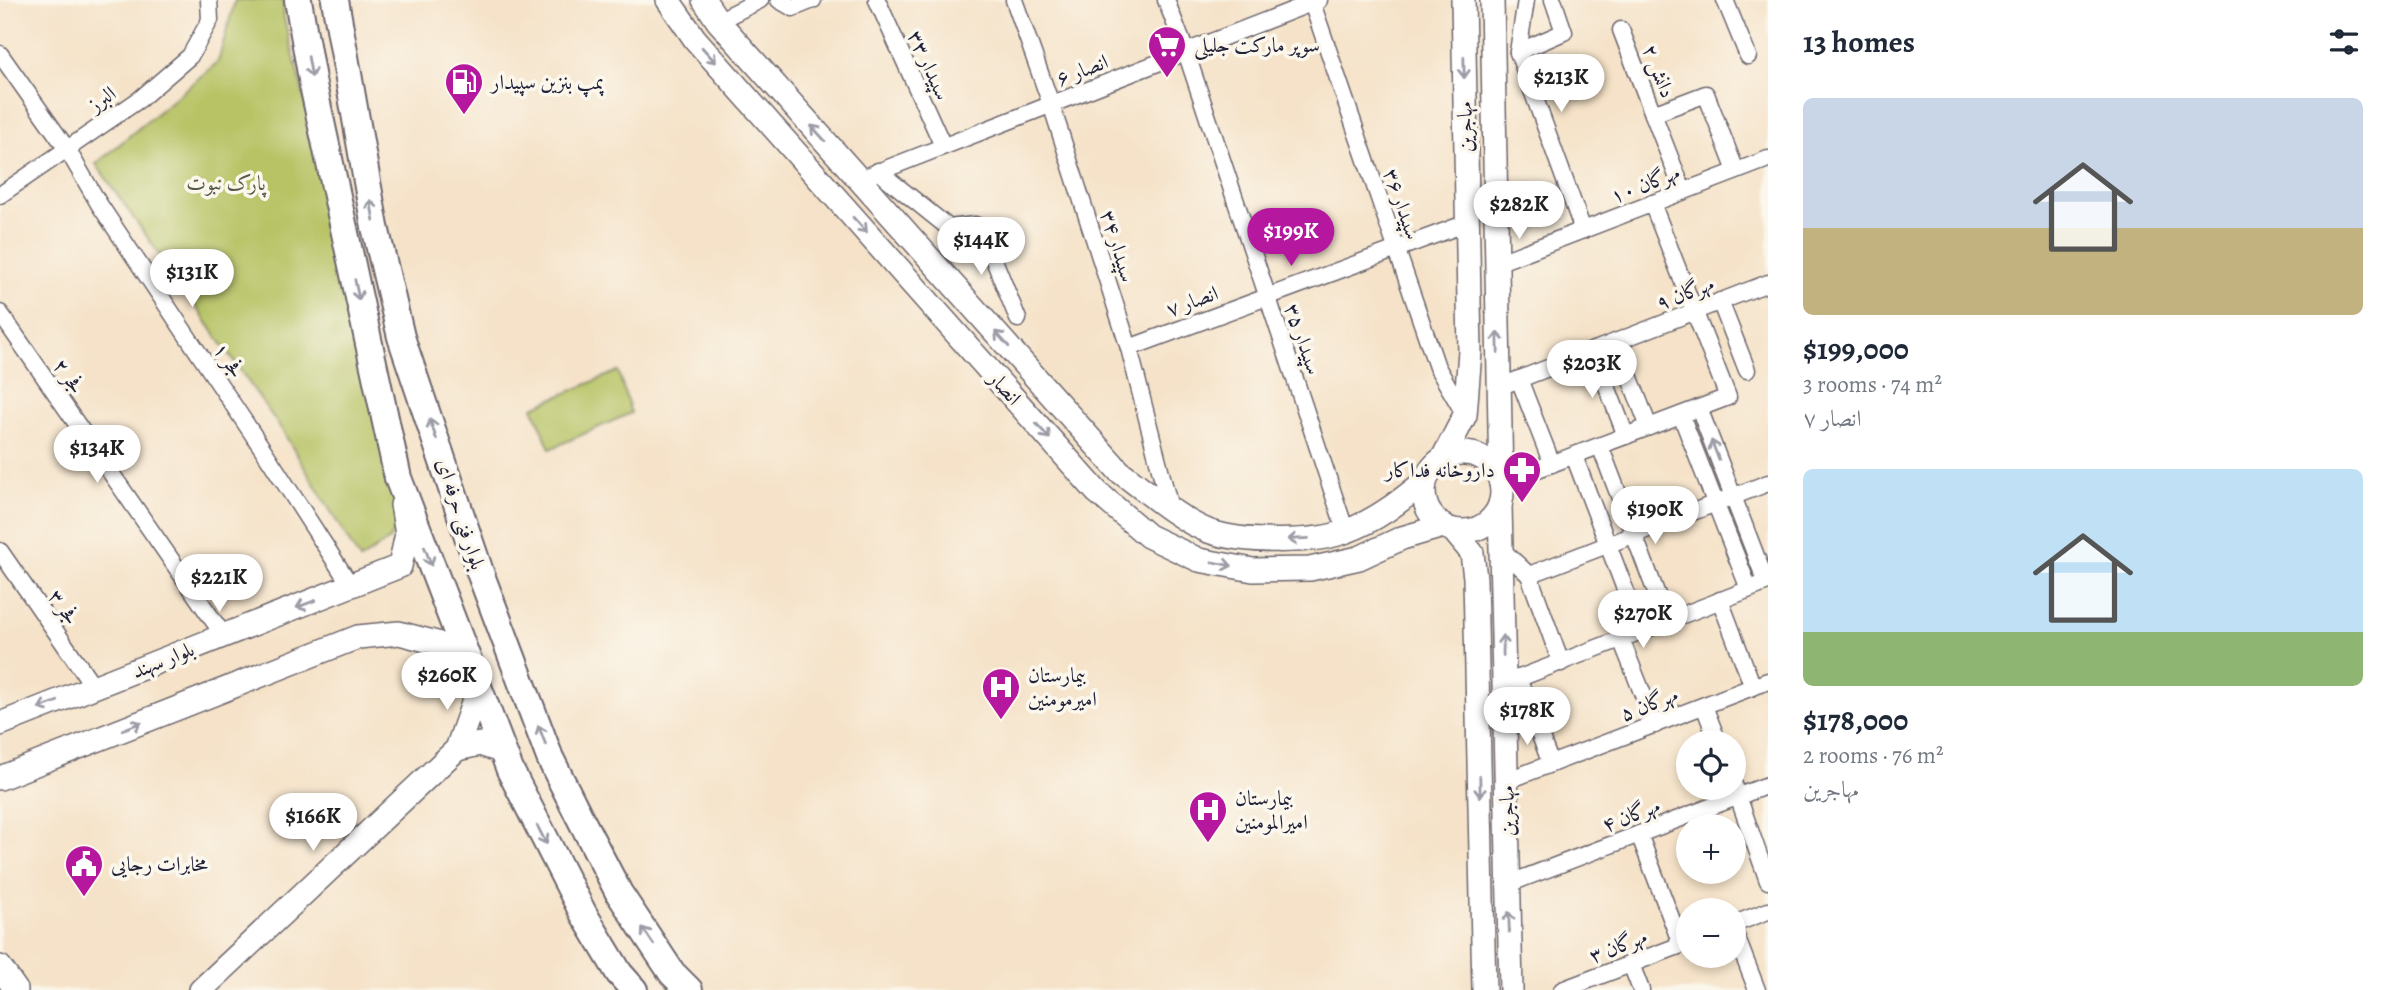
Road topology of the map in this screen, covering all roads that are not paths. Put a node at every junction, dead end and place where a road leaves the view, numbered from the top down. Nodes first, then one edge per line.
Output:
1 (209, 0) edge
2 (298, 0) edge
3 (335, 0) edge
4 (668, 0) edge
5 (704, 0) edge
6 (760, 0) edge
7 (779, 0) edge
8 (813, 0) edge
9 (877, 0) edge
10 (1014, 0) edge
11 (1166, 0) edge
12 (1463, 0) edge
13 (1492, 0) edge
14 (1526, 0) edge
15 (1553, 0) edge
16 (1725, 0) edge
17 (1314, 1) edge
18 (719, 21) junction
19 (1621, 30) dead end
20 (1186, 52) junction
21 (1518, 52) junction
22 (0, 54) edge
23 (1748, 57) dead end
24 (1051, 104) junction
25 (1653, 114) junction
26 (943, 146) junction
27 (67, 149) junction
28 (1768, 159) edge
29 (1736, 171) junction
30 (869, 175) junction
31 (1683, 191) junction
32 (831, 192) junction
33 (0, 195) edge
34 (1653, 203) junction
35 (1466, 223) junction
36 (1583, 230) junction
37 (1395, 250) junction
38 (1497, 263) junction
39 (1768, 283) edge
40 (1266, 297) junction
41 (1720, 302) junction
42 (1695, 312) junction
43 (0, 313) edge
44 (1018, 319) dead end
45 (1616, 342) junction
46 (1129, 348) junction
47 (1593, 350) junction
48 (1747, 370) dead end
49 (1033, 374) junction
50 (1509, 383) junction
51 (1010, 394) junction
52 (1699, 408) junction
53 (1465, 415) junction
54 (1681, 415) junction
55 (1649, 427) junction
56 (1626, 436) junction
57 (1600, 446) junction
58 (1574, 456) junction
59 (1443, 458) junction
60 (1552, 464) junction
61 (398, 478) junction
62 (1424, 482) junction
63 (1768, 483) edge
64 (1501, 494) junction
65 (1733, 496) junction
66 (1716, 503) junction
67 (1170, 508) junction
68 (1448, 528) junction
69 (1346, 532) junction
70 (1634, 535) junction
71 (1608, 545) junction
72 (1501, 549) junction
73 (0, 551) edge
74 (1529, 575) junction
75 (1767, 582) edge
76 (351, 586) junction
77 (1749, 589) junction
78 (1720, 600) junction
79 (1667, 621) junction
80 (1642, 631) junction
81 (224, 636) junction
82 (1621, 639) junction
83 (1561, 663) junction
84 (475, 678) junction
85 (1511, 681) junction
86 (1761, 684) edge
87 (94, 687) junction
88 (1704, 706) junction
89 (0, 724) edge
90 (1655, 725) junction
91 (1713, 730) edge
92 (457, 749) junction
93 (1551, 764) junction
94 (510, 770) junction
95 (0, 778) edge
96 (1506, 781) junction
97 (1768, 785) edge
98 (1746, 789) edge
99 (1716, 800) edge
100 (1739, 800) edge
101 (1639, 834) junction
102 (1768, 881) edge
103 (1482, 883) junction
104 (1508, 884) junction
105 (1768, 911) edge
106 (1746, 919) edge
107 (1676, 922) edge
108 (1676, 946) edge
109 (1746, 962) edge
110 (1631, 964) junction
111 (0, 967) edge
112 (16, 990) edge
113 (201, 990) edge
114 (634, 990) edge
115 (689, 990) edge
116 (1484, 990) edge
117 (1511, 990) edge
118 (1563, 990) edge
119 (1641, 990) edge
120 (1757, 990) edge

1 - 27 street, البرز
2 -> 61 main road, بلوار فنی حرفه ای
115 -> 3 main road, بلوار فنی حرفه ای
4 -> 32 main road, انصار
5 - 18 main road, انصار
6 - 18 street
7 - 8 street
9 - 26 street, سپیدار ۳۳
10 - 24 street, سپیدار ۳۴
11 - 20 street, سپیدار ۳۵
12 -> 35 main road, مهاجرین
13 - 38 main road, مهاجرین
14 - 21 street
15 - 21 street
16 - 23 street
17 - 20 street, انصار ۶
17 - 37 street, سپیدار ۳۶
30 -> 18 main road, انصار
19 - 25 street, دانش ۲
20 - 24 street, انصار ۶
20 - 40 street, سپیدار ۳۵
21 - 36 street
22 - 27 street, فجر ۱
24 - 26 street, انصار ۶
24 - 46 street, سپیدار ۳۴
25 - 29 street, دانش ۲
25 - 31 street
26 - 30 street, انصار ۶
27 - 33 street, البرز
27 - 76 street, فجر ۱
28 - 29 street, مهرگان ۱۰
29 - 31 street, مهرگان ۱۰
30 - 32 main road
30 - 44 street
49 -> 30 main road, انصار
31 - 34 street, مهرگان ۱۰
32 -> 51 main road, انصار
34 - 36 street, مهرگان ۱۰
34 - 42 street
35 - 37 street, انصار ۷
35 - 53 main road, مهاجرین
36 - 38 street, مهرگان ۱۰
37 - 40 street, انصار ۷
37 - 53 street, سپیدار ۳۶
50 -> 38 main road, مهاجرین
39 - 41 street, مهرگان ۹
40 - 46 street, انصار ۷
40 - 69 street, سپیدار ۳۵
41 - 42 street, مهرگان ۹
41 - 48 street
42 - 45 street, مهرگان ۹
42 - 52 street
43 - 81 street, فجر ۲
45 - 47 street, مهرگان ۹
45 - 55 street
46 - 67 street, سپیدار ۳۴
47 - 50 street, مهرگان ۹
47 - 56 street
49 - 51 main road
49 - 67 main road, انصار
50 - 60 street
50 - 64 main road, مهاجرین
51 -> 68 main road, انصار
52 - 54 street
65 -> 52 street
53 - 59 main road, مهاجرین
54 - 55 street
54 - 66 street
55 - 56 street
56 - 57 street
57 - 58 street
57 - 70 street
58 - 60 street
58 - 71 street
59 - 62 main road
59 - 64 main road
60 - 64 street
61 - 76 main road, بلوار سهند
61 -> 84 main road, بلوار فنی حرفه ای
62 - 68 main road
62 - 69 main road, انصار
63 - 65 street
64 - 68 main road
64 - 72 main road, مهاجرین
65 - 66 street
65 - 75 street
66 - 70 street
66 - 77 street
69 -> 67 main road, انصار
68 -> 103 main road, مهاجرین
70 - 71 street
70 - 79 street
71 - 74 street
71 - 80 street
72 - 74 street
85 -> 72 main road, مهاجرین
73 - 87 street, فجر ۳
74 - 83 street
75 - 77 street
76 -> 81 main road, بلوار سهند
77 - 78 street
78 - 79 street
78 - 86 street
79 - 80 street
80 - 82 street
81 - 87 main road, بلوار سهند
82 - 83 street
82 - 90 street
83 - 85 street
84 - 92 main road
84 - 94 main road, بلوار فنی حرفه ای
95 -> 84 main road
85 - 93 street
85 - 96 main road, مهاجرین
86 - 88 street, مهرگان ۵
87 -> 89 main road, بلوار سهند
88 - 90 street, مهرگان ۵
88 - 91 street
90 - 93 street, مهرگان ۵
92 - 94 main road
92 - 113 main road
93 - 96 street, مهرگان ۵
94 -> 114 main road, بلوار فنی حرفه ای
96 - 104 main road, مهاجرین
97 - 98 street, مهرگان ۴
99 - 101 street, مهرگان ۴
100 - 102 street
101 - 104 street, مهرگان ۴
101 - 107 street
103 - 104 main road
103 - 116 main road, مهاجرین
117 -> 104 main road, مهاجرین
105 - 106 street
108 - 110 street, مهرگان ۳
109 - 120 street
110 - 118 street, مهرگان ۳
110 - 119 street
111 - 112 main road

